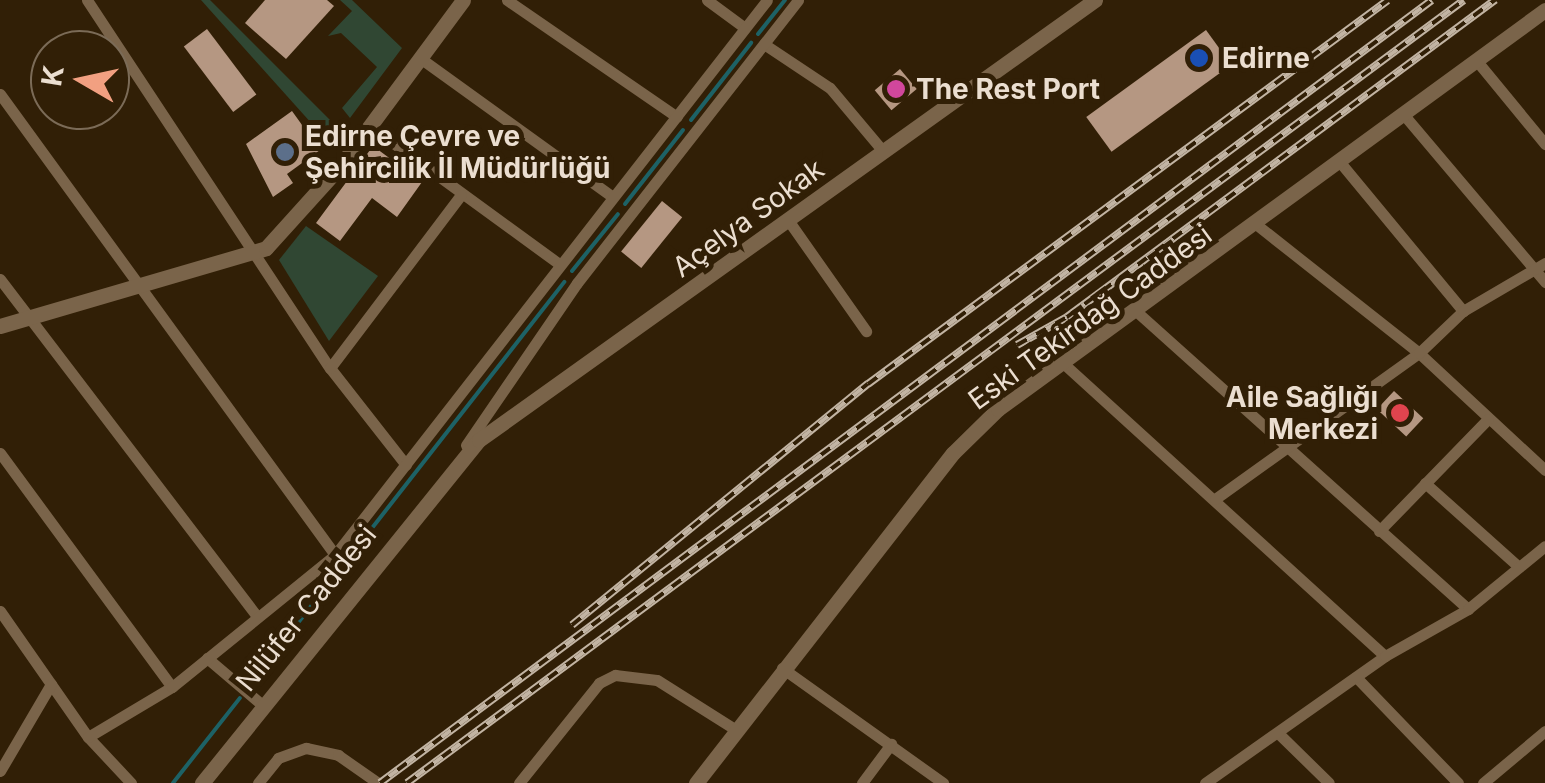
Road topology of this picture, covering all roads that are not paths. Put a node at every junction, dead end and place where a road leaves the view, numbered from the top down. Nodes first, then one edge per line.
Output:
1 (86, 0) edge
2 (463, 0) edge
3 (507, 0) edge
4 (707, 0) edge
5 (767, 0) edge
6 (798, 0) edge
7 (1092, 1) edge
8 (1072, 6) edge
9 (1544, 14) edge
10 (745, 28) junction
11 (764, 44) junction
12 (420, 58) junction
13 (1476, 60) junction
14 (0, 94) edge
15 (1404, 115) junction
16 (678, 117) junction
17 (370, 126) junction
18 (1545, 144) edge
19 (882, 150) junction
20 (1340, 160) junction
21 (461, 195) junction
22 (611, 196) junction
23 (788, 220) junction
24 (1257, 226) junction
25 (256, 252) junction
26 (559, 264) junction
27 (1540, 266) edge
28 (0, 279) edge
29 (1545, 282) edge
30 (142, 288) junction
31 (1463, 311) junction
32 (1138, 312) junction
33 (27, 318) junction
34 (0, 326) edge
35 (866, 331) dead end
36 (1419, 353) junction
37 (1064, 364) junction
38 (330, 368) junction
39 (1488, 419) junction
40 (1282, 448) junction
41 (0, 453) edge
42 (406, 465) junction
43 (452, 467) junction
44 (1545, 470) edge
45 (1426, 484) junction
46 (1216, 498) junction
47 (1378, 531) junction
48 (1545, 546) edge
49 (335, 554) junction
50 (1519, 567) junction
51 (1468, 608) junction
52 (0, 610) edge
53 (257, 616) junction
54 (1384, 656) junction
55 (206, 658) junction
56 (782, 668) junction
57 (1356, 677) junction
58 (51, 684) junction
59 (172, 686) junction
60 (261, 704) junction
61 (736, 730) junction
62 (1545, 731) edge
63 (1278, 733) junction
64 (88, 737) junction
65 (890, 744) junction
66 (1, 768) edge
67 (131, 783) edge
68 (202, 783) edge
69 (258, 783) edge
70 (378, 783) edge
71 (519, 783) edge
72 (696, 783) edge
73 (862, 783) edge
74 (943, 783) edge
75 (1205, 783) edge
76 (1329, 783) edge
77 (1458, 783) edge
78 (1483, 783) edge

1 - 25 street
2 - 12 street
3 - 16 street
4 - 10 street
5 - 10 street
6 - 11 street
7 - 8 street, Açelya Sokak
8 - 19 street, Açelya Sokak
9 - 13 street, Eski Tekirdağ Caddesi
10 - 16 street
11 - 19 street
11 - 43 street
12 - 17 street
12 - 22 street
13 - 15 street, Eski Tekirdağ Caddesi
13 - 18 street
14 - 30 street
15 - 20 street, Eski Tekirdağ Caddesi
15 - 27 street
16 - 22 street
17 - 21 street
17 - 25 street
19 - 23 street, Açelya Sokak
20 - 24 street, Eski Tekirdağ Caddesi
20 - 31 street
21 - 26 street
21 - 38 street
22 - 26 street
23 - 35 street
23 - 43 street, Açelya Sokak
24 - 32 street, Eski Tekirdağ Caddesi
24 - 36 street
25 - 30 street
25 - 38 street
26 - 42 street
27 - 29 street
27 - 31 street
28 - 33 street
30 - 33 street
30 - 49 street
31 - 36 street
32 - 37 street, Eski Tekirdağ Caddesi
32 - 40 street
33 - 34 street
33 - 53 street
36 - 39 street
36 - 40 street
37 - 46 street
37 - 56 street, Eski Tekirdağ Caddesi
38 - 42 street
39 - 44 street
39 - 45 street
40 - 46 street
40 - 47 street
41 - 59 street
42 - 49 street
43 - 60 street, Nilüfer Caddesi
45 - 47 street
45 - 50 street
46 - 54 street
47 - 51 street
48 - 50 street
49 - 53 street
50 - 51 street
51 - 54 street
52 - 58 street
53 - 55 street
54 - 57 street
55 - 59 street
55 - 60 street
56 - 61 street, Eski Tekirdağ Caddesi
56 - 65 street
57 - 63 street
57 - 77 street
58 - 64 street
58 - 66 street
59 - 64 street
60 - 68 street, Nilüfer Caddesi
61 - 71 street
61 - 72 street, Eski Tekirdağ Caddesi
62 - 78 street
63 - 75 street
63 - 76 street
64 - 67 street
65 - 73 street
65 - 74 street
69 - 70 street

